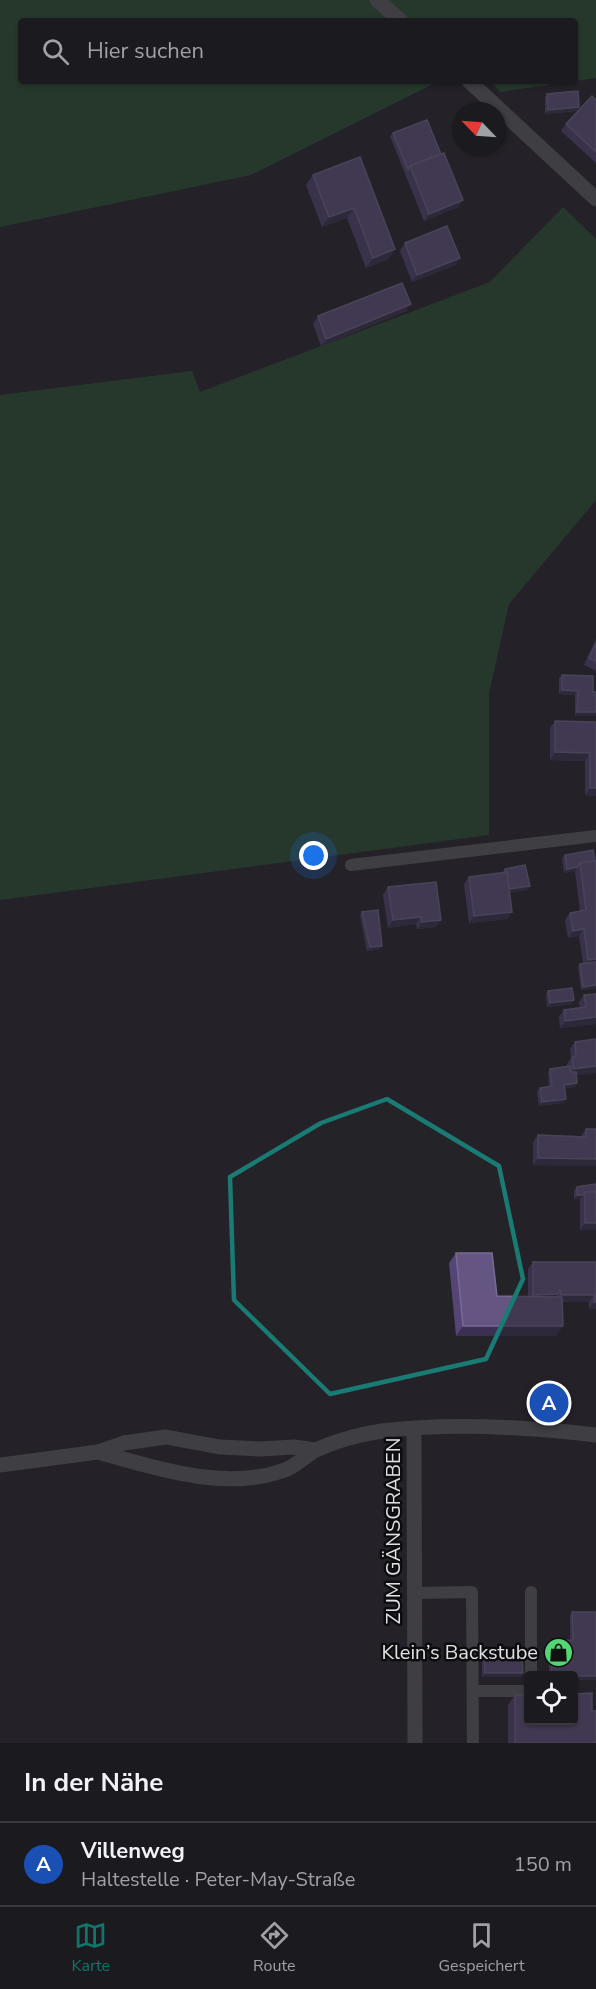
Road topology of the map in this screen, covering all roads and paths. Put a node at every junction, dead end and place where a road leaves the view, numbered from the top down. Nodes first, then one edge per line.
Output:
1 (377, 0) edge
2 (398, 18) edge
3 (473, 84) edge
4 (596, 199) edge
5 (596, 836) edge
6 (351, 865) dead end
7 (414, 1428) junction
8 (596, 1435) edge
9 (315, 1450) junction
10 (98, 1452) junction
11 (0, 1465) edge
12 (531, 1592) dead end
13 (413, 1593) junction
14 (531, 1671) edge
15 (472, 1691) junction
16 (524, 1691) edge
17 (415, 1743) edge
18 (472, 1743) edge

1 - 2 main road
3 - 4 main road
5 - 6 lane
7 - 8 main road
7 - 9 main road
7 - 13 main road, ZUM GÄNSGRABEN
9 - 10 main road
9 - 10 main road
10 - 11 main road
12 - 14 lane
13 - 15 lane
13 - 17 main road, ZUM GÄNSGRABEN
15 - 16 lane
15 - 18 lane

